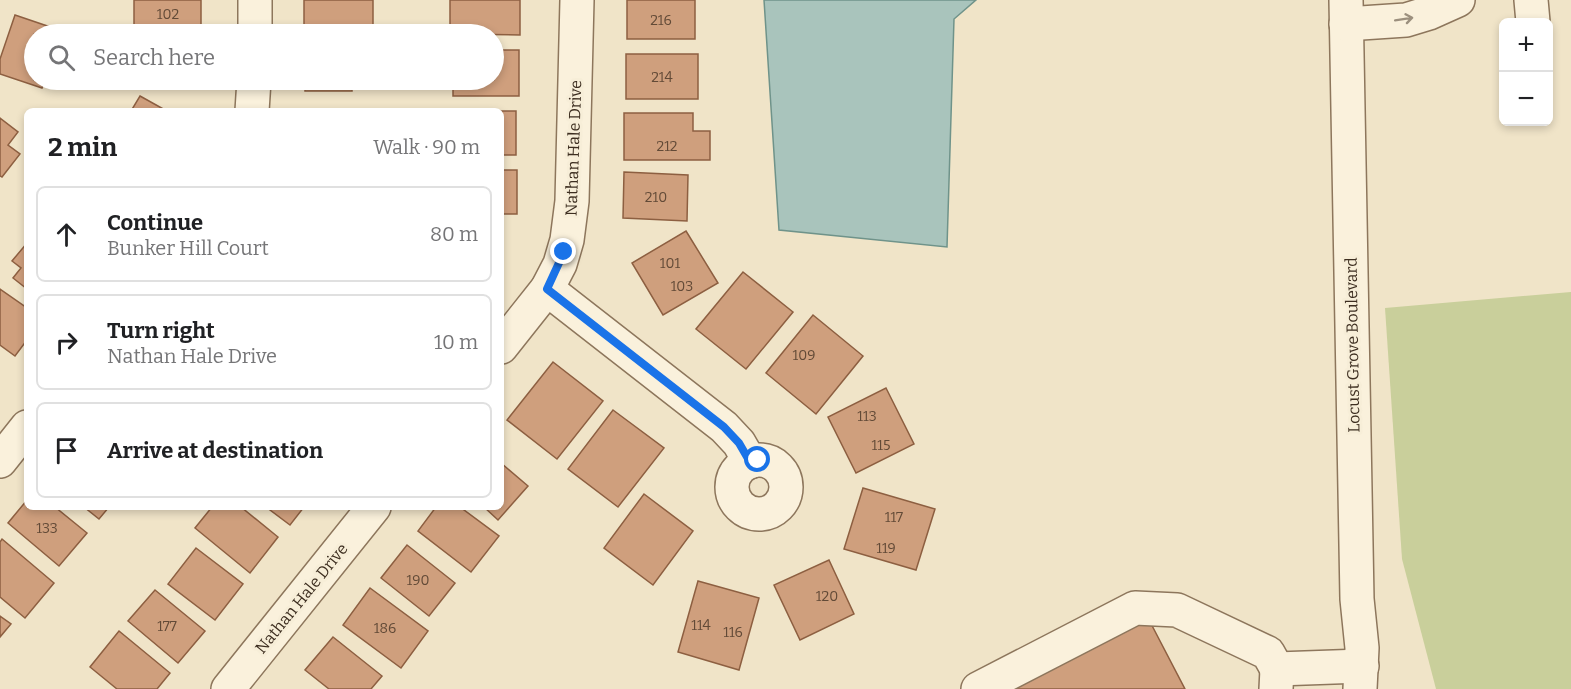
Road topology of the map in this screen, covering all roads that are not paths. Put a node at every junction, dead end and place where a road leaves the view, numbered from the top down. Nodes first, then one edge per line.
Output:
1 (255, 0) edge
2 (577, 0) edge
3 (1458, 0) edge
4 (1531, 0) edge
5 (1346, 12) edge
6 (1533, 18) edge
7 (255, 24) edge
8 (253, 90) edge
9 (252, 108) edge
10 (547, 289) junction
11 (504, 343) edge
12 (24, 431) edge
13 (0, 461) edge
14 (750, 462) dead end
15 (372, 510) edge
16 (1361, 678) edge
17 (1277, 679) edge
18 (228, 689) edge
19 (978, 689) edge

1 - 7 street
2 - 10 street, Nathan Hale Drive
5 -> 3 street
4 - 6 street
5 - 16 street, Locust Grove Boulevard
8 - 9 street
10 - 11 street, Nathan Hale Drive
10 - 14 street
12 - 13 street
15 - 18 street, Nathan Hale Drive
16 - 17 street
17 - 19 street

